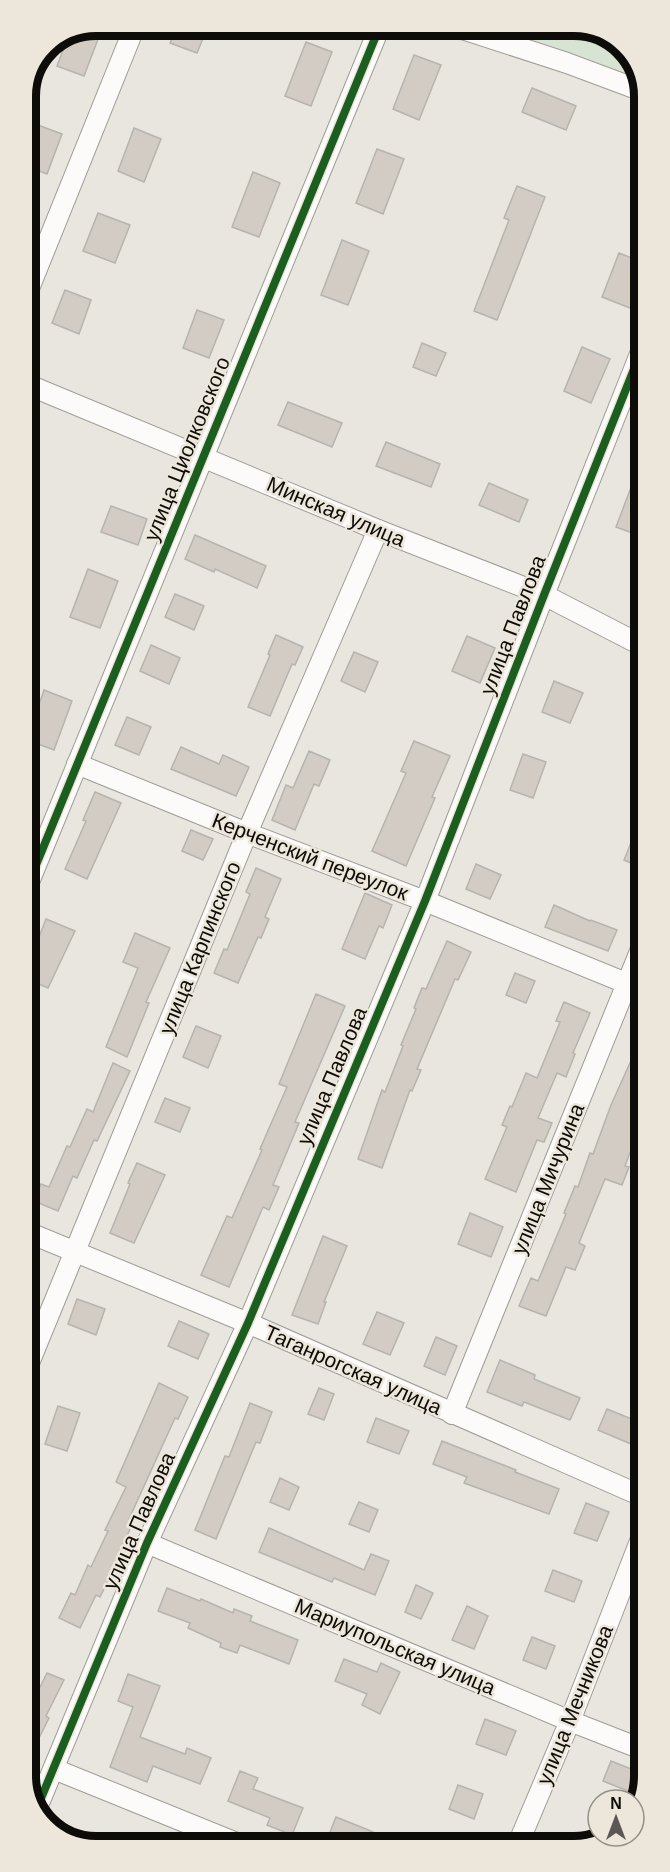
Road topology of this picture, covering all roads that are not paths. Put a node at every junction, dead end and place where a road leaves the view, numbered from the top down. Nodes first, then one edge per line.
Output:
1 (131, 36) edge
2 (376, 36) edge
3 (484, 36) edge
4 (633, 88) edge
5 (36, 271) edge
6 (634, 369) edge
7 (36, 388) edge
8 (204, 456) junction
9 (378, 530) junction
10 (544, 595) junction
11 (634, 641) edge
12 (77, 764) junction
13 (247, 833) junction
14 (36, 865) edge
15 (424, 901) junction
16 (634, 986) edge
17 (634, 992) edge
18 (36, 1236) edge
19 (75, 1252) junction
20 (248, 1323) junction
21 (36, 1346) edge
22 (452, 1414) junction
23 (634, 1493) edge
24 (147, 1543) junction
25 (634, 1557) edge
26 (570, 1721) junction
27 (634, 1746) edge
28 (54, 1769) junction
29 (41, 1799) edge
30 (219, 1836) edge
31 (521, 1836) edge

1 - 5 street
2 - 8 street, улица Циолковского
3 - 4 street
6 - 10 street, улица Павлова
7 - 8 street, Минская улица
8 - 9 street, Минская улица
8 - 12 street, улица Циолковского
9 - 10 street, Минская улица
9 - 13 street, улица Карпинского
10 - 11 street, Минская улица
10 - 15 street, улица Павлова
12 - 13 street, Керченский переулок
12 - 14 street, улица Циолковского
13 - 15 street, Керченский переулок
13 - 19 street, улица Карпинского
15 - 16 street, Керченский переулок
15 - 20 street, улица Павлова
17 - 22 street, улица Мичурина
18 - 19 street, Таганрогская улица
19 - 20 street, Таганрогская улица
19 - 21 street, улица Карпинского
20 - 22 street, Таганрогская улица
20 - 24 street, улица Павлова
22 - 23 street, Таганрогская улица
24 - 26 street, Мариупольская улица
24 - 28 street, улица Павлова
25 - 26 street, улица Мечникова
26 - 27 street, Мариупольская улица
26 - 31 street, улица Мечникова
28 - 29 street, улица Павлова
28 - 30 street

